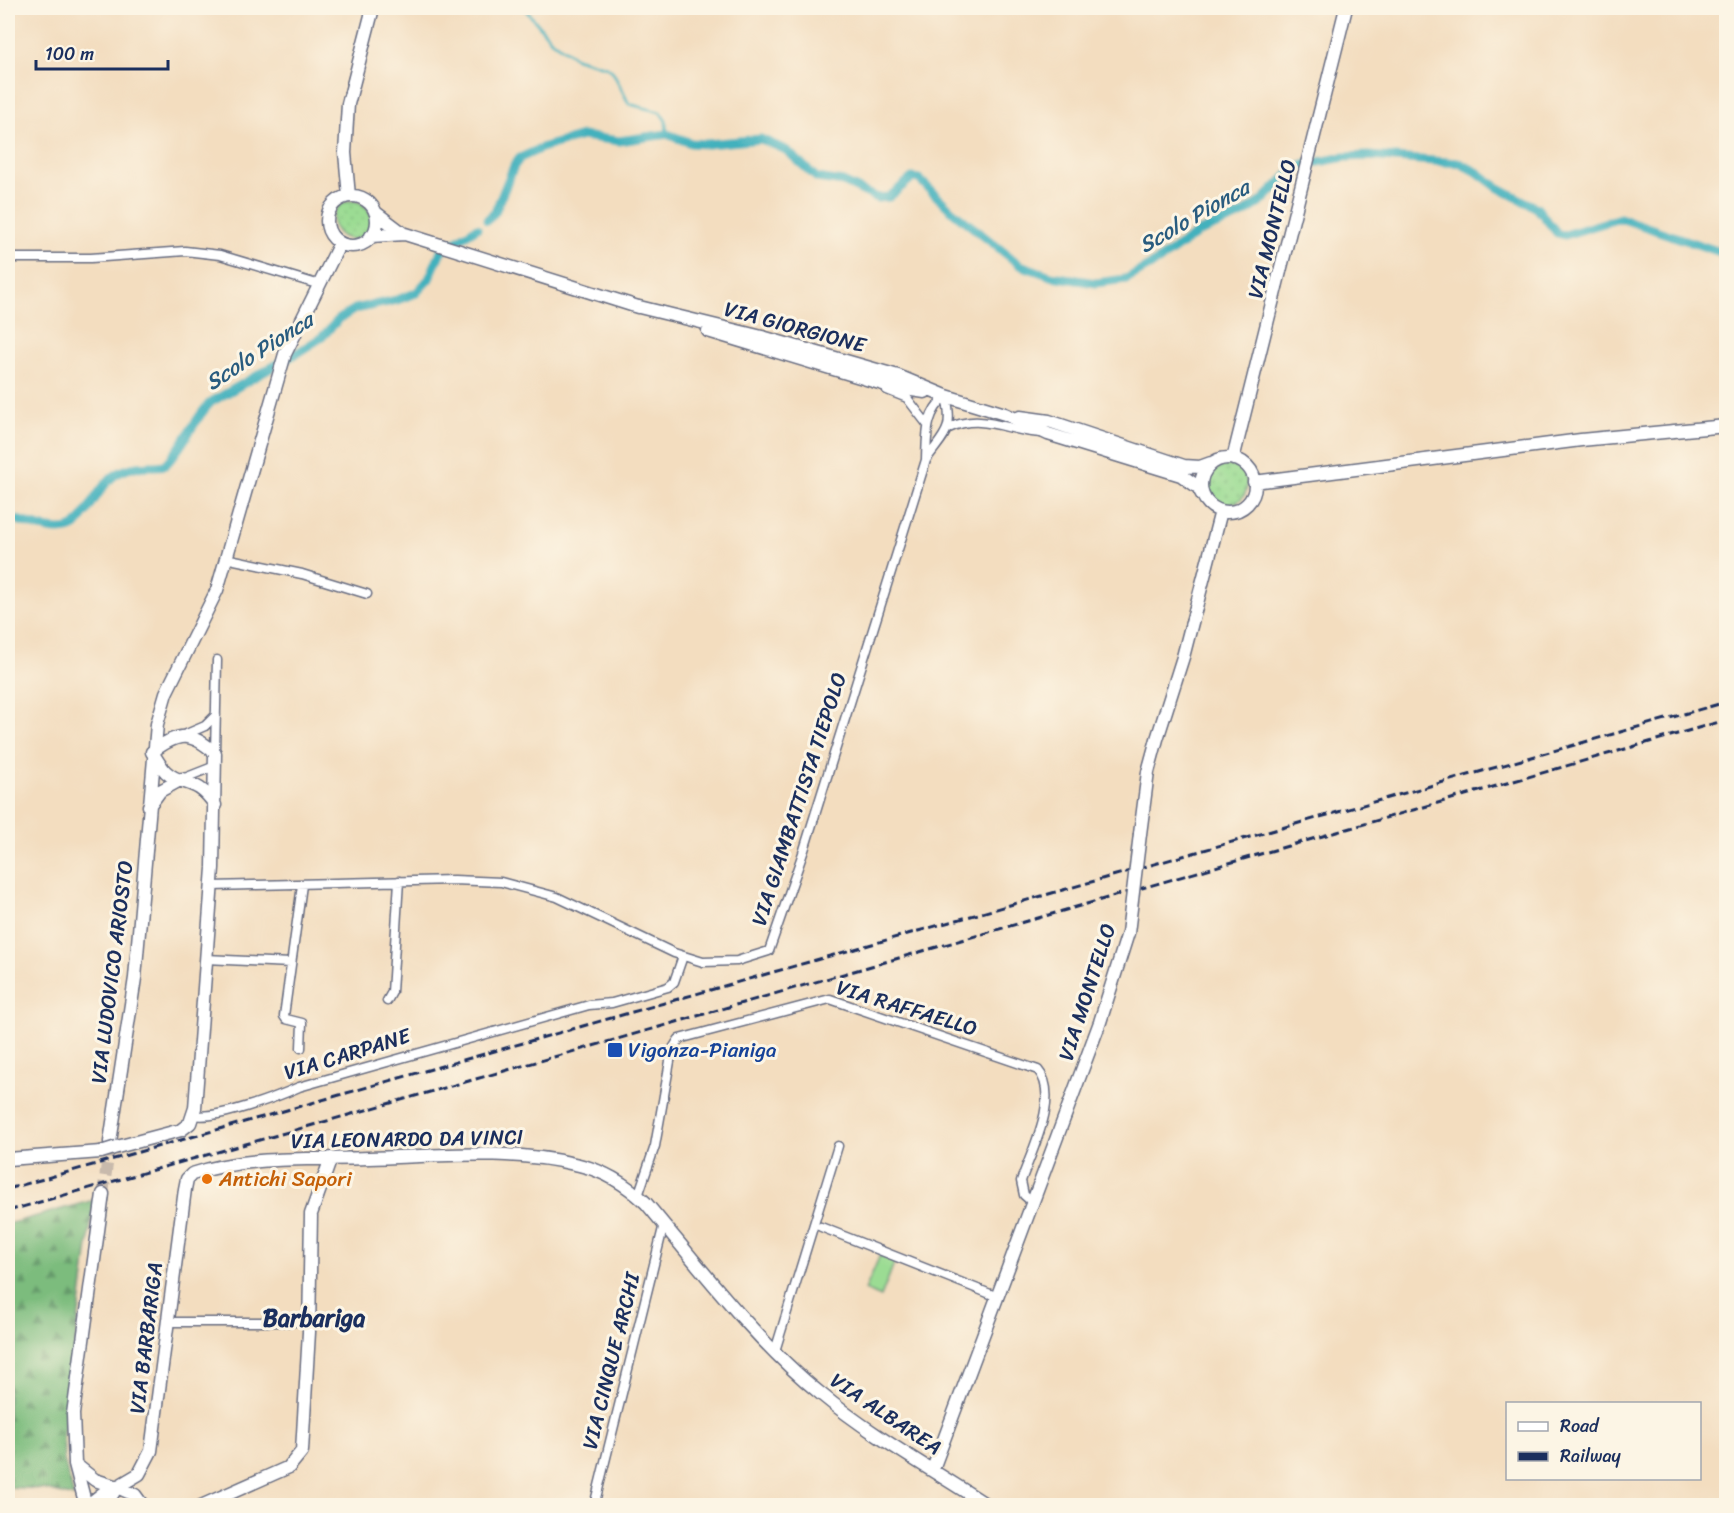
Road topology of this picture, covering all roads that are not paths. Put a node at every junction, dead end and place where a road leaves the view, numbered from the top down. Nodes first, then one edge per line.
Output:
1 (373, 8) edge
2 (1346, 8) edge
3 (349, 196) junction
4 (375, 212) junction
5 (405, 234) junction
6 (371, 236) junction
7 (340, 243) junction
8 (8, 258) edge
9 (318, 284) junction
10 (631, 304) junction
11 (747, 342) junction
12 (946, 396) junction
13 (1005, 414) junction
14 (927, 424) junction
15 (1726, 426) edge
16 (950, 428) junction
17 (1048, 434) junction
18 (1233, 459) junction
19 (926, 460) junction
20 (1211, 464) junction
21 (1254, 482) junction
22 (1203, 496) junction
23 (1221, 511) junction
24 (225, 558) junction
25 (367, 594) dead end
26 (217, 660) dead end
27 (160, 714) junction
28 (216, 715) junction
29 (181, 736) junction
30 (152, 752) junction
31 (215, 753) junction
32 (215, 766) junction
33 (182, 779) junction
34 (215, 805) junction
35 (149, 806) junction
36 (399, 881) junction
37 (302, 885) junction
38 (212, 886) junction
39 (683, 956) junction
40 (206, 959) junction
41 (291, 963) junction
42 (387, 1001) dead end
43 (300, 1048) dead end
44 (194, 1115) junction
45 (115, 1144) junction
46 (838, 1146) dead end
47 (332, 1158) junction
48 (8, 1159) edge
49 (187, 1179) joint
50 (103, 1194) tunnel mouth
51 (638, 1196) junction
52 (1032, 1202) junction
53 (664, 1224) junction
54 (821, 1227) dead end
55 (998, 1297) junction
56 (745, 1318) joint
57 (168, 1322) junction
58 (294, 1322) dead end
59 (775, 1351) junction
60 (75, 1464) junction
61 (933, 1469) junction
62 (114, 1487) junction
63 (87, 1506) edge
64 (111, 1506) edge
65 (143, 1506) edge
66 (201, 1506) edge
67 (594, 1506) edge
68 (988, 1506) edge

1 - 3 street
2 - 18 street, VIA MONTELLO
3 - 4 street
3 - 7 street
4 - 5 street, VIA GIORGIONE
4 - 6 street
5 - 6 street, VIA GIORGIONE
5 - 10 street, VIA GIORGIONE
6 - 7 street
7 - 9 street, VIA LUDOVICO ARIOSTO
8 - 9 street
9 - 24 street, VIA LUDOVICO ARIOSTO
10 - 11 street, VIA GIORGIONE
10 - 12 street, VIA GIORGIONE
11 - 12 street, VIA GIORGIONE
11 - 14 street, VIA GIORGIONE
12 - 13 street, VIA GIORGIONE
12 - 14 street
12 - 16 street
13 - 17 street, VIA GIORGIONE
13 - 20 street, VIA GIORGIONE
14 - 19 street, VIA GIAMBATTISTA TIEPOLO
15 - 21 street
16 - 17 street
16 - 19 street, VIA GIAMBATTISTA TIEPOLO
17 - 22 street, VIA GIORGIONE
18 - 20 street
18 - 21 street
19 - 39 street, VIA GIAMBATTISTA TIEPOLO
20 - 22 street
21 - 23 street
22 - 23 street
23 - 52 street, VIA MONTELLO, bridge
24 - 25 street
24 - 27 street, VIA LUDOVICO ARIOSTO
26 - 28 street
27 - 29 street
27 - 30 street, VIA LUDOVICO ARIOSTO
28 - 29 street
28 - 31 street
29 - 30 street
29 - 31 street
30 - 33 street
30 - 35 street, VIA LUDOVICO ARIOSTO
31 - 32 street
32 - 33 street
32 - 34 street
33 - 34 street
33 - 35 street
34 - 38 street
35 - 45 street, VIA LUDOVICO ARIOSTO
36 - 37 street, VIA GIAMBATTISTA TIEPOLO
36 - 39 street, VIA GIAMBATTISTA TIEPOLO
36 - 42 street
37 - 38 street, VIA GIAMBATTISTA TIEPOLO
37 - 41 street
38 - 40 street
39 - 44 street, VIA CARPANE
40 - 41 street
40 - 44 street
41 - 43 street
44 - 45 street
45 - 48 street, bridge
46 - 59 street
47 - 49 street, VIA LEONARDO DA VINCI
47 - 51 street, VIA LEONARDO DA VINCI
47 - 66 street
49 - 57 street, VIA BARBARIGA
50 - 60 street, VIA BARBARIGA
51 - 52 street, VIA RAFFAELLO
51 - 53 street, VIA LEONARDO DA VINCI
52 - 55 street, VIA MONTELLO
53 - 56 street, VIA LEONARDO DA VINCI
53 - 67 street, VIA CINQUE ARCHI
54 - 55 street
55 - 61 street, VIA MONTELLO
56 - 59 street, VIA ALBAREA
57 - 58 street
57 - 62 street, VIA BARBARIGA
59 - 61 street, VIA ALBAREA
60 - 62 street
60 - 63 street, VIA BARBARIGA
61 - 68 street, VIA ALBAREA
62 - 63 street, VIA BARBARIGA
62 - 64 street
62 - 65 street

